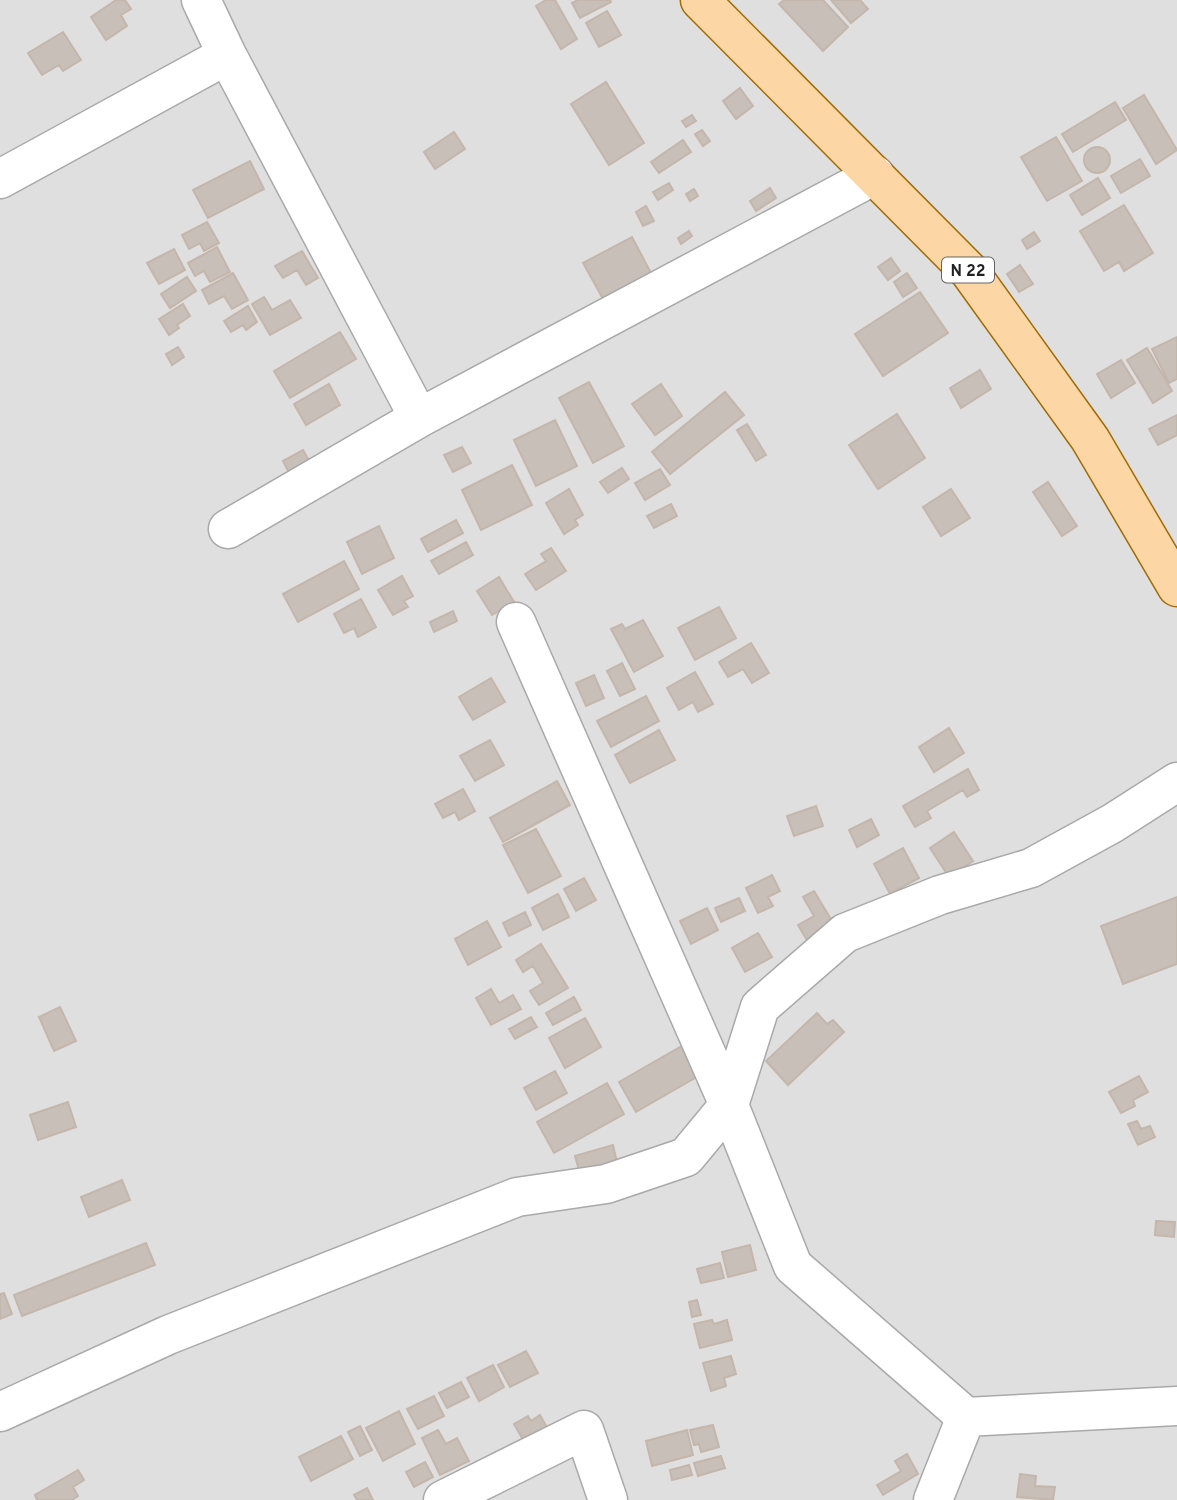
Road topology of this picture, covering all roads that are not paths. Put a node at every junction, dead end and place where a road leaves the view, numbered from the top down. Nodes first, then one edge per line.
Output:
1 (201, 0) edge
2 (700, 0) edge
3 (227, 55) junction
4 (875, 175) junction
5 (0, 179) edge
6 (419, 418) junction
7 (228, 529) dead end
8 (1177, 587) edge
9 (516, 622) dead end
10 (1177, 782) edge
11 (729, 1105) junction
12 (1177, 1406) edge
13 (0, 1412) edge
14 (966, 1417) junction
15 (443, 1500) edge
16 (608, 1500) edge
17 (933, 1500) edge

1 - 3 street
2 - 4 main road, N 22 / N 22
3 - 5 street
3 - 6 street
4 - 6 street
4 - 8 main road, N 22 / N 22
6 - 7 street
9 - 11 street
10 - 11 street
11 - 13 street
11 - 14 street
12 - 14 street
14 - 17 street
15 - 16 street

